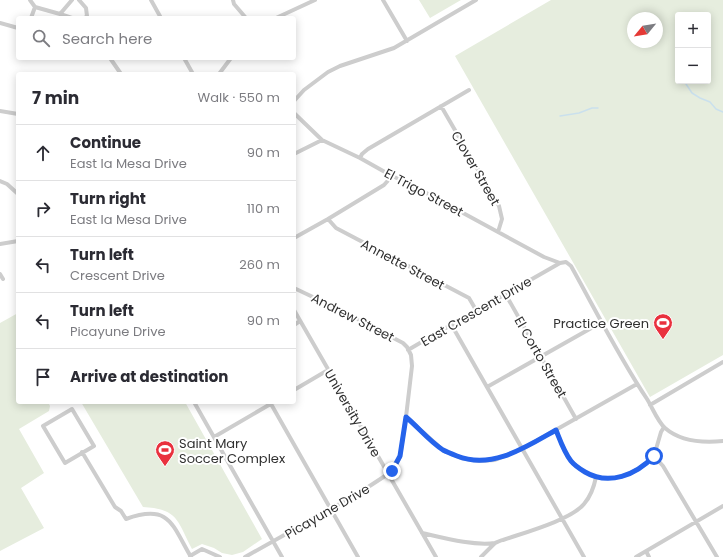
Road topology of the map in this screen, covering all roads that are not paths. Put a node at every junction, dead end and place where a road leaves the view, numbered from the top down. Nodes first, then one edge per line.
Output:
1 (30, 0) edge
2 (72, 0) edge
3 (79, 0) edge
4 (151, 0) edge
5 (233, 0) edge
6 (315, 0) edge
7 (383, 0) edge
8 (476, 0) edge
9 (35, 7) junction
10 (60, 14) junction
11 (32, 16) edge
12 (66, 16) edge
13 (87, 16) edge
14 (160, 16) edge
15 (244, 16) edge
16 (280, 16) edge
17 (0, 23) edge
18 (16, 27) edge
19 (407, 41) junction
20 (111, 60) edge
21 (185, 60) edge
22 (230, 60) edge
23 (120, 72) edge
24 (192, 72) edge
25 (220, 72) edge
26 (469, 90) dead end
27 (296, 99) edge
28 (441, 106) junction
29 (0, 111) edge
30 (16, 114) edge
31 (296, 115) edge
32 (322, 140) junction
33 (296, 153) edge
34 (360, 158) junction
35 (392, 176) junction
36 (0, 181) edge
37 (16, 192) edge
38 (328, 219) junction
39 (498, 232) junction
40 (296, 237) edge
41 (16, 241) edge
42 (0, 244) edge
43 (560, 263) junction
44 (0, 274) edge
45 (3, 279) dead end
46 (296, 289) edge
47 (506, 295) junction
48 (476, 310) junction
49 (296, 314) edge
50 (300, 321) junction
51 (602, 322) junction
52 (296, 324) edge
53 (451, 324) junction
54 (408, 350) junction
55 (540, 357) junction
56 (723, 362) edge
57 (328, 370) junction
58 (637, 384) junction
59 (487, 387) junction
60 (296, 389) edge
61 (195, 404) edge
62 (271, 404) edge
63 (274, 404) edge
64 (650, 405) junction
65 (406, 417) junction
66 (576, 419) junction
67 (664, 427) junction
68 (556, 430) junction
69 (214, 437) junction
70 (723, 441) edge
71 (522, 449) junction
72 (82, 452) junction
73 (654, 456) junction
74 (388, 474) junction
75 (596, 476) junction
76 (723, 506) edge
77 (330, 509) junction
78 (562, 519) junction
79 (696, 522) junction
80 (422, 533) junction
81 (273, 542) junction
82 (496, 543) junction
83 (646, 551) junction
84 (191, 556) edge
85 (220, 557) edge
86 (245, 557) edge
87 (282, 557) edge
88 (358, 557) edge
89 (436, 557) edge
90 (482, 557) edge
91 (584, 557) edge
92 (636, 557) edge
93 (650, 557) edge
94 (717, 557) edge

1 - 9 street
2 - 10 street
3 - 13 street
4 - 14 street
5 - 15 street
6 - 16 street
7 - 19 street
8 - 19 street
9 - 10 street
9 - 11 street
10 - 12 street
17 - 18 street
19 - 27 street
20 - 23 street
21 - 24 street
22 - 25 street
26 - 28 street
28 - 34 street
28 - 39 street, Clover Street
29 - 30 street
31 - 32 street, El Trigo Street
32 - 33 street
32 - 34 street, El Trigo Street
34 - 35 street, El Trigo Street
35 - 38 street
35 - 39 street, El Trigo Street
36 - 37 street
38 - 40 street
38 - 48 street, Annette Street
39 - 43 street, El Trigo Street
41 - 42 street
43 - 47 street, East Crescent Drive
43 - 51 street, El Trigo Street
44 - 45 street
46 - 54 street, Andrew Street
47 - 48 street, East Crescent Drive
47 - 55 street, El Corto Street
48 - 53 street, East Crescent Drive
49 - 50 street, University Drive
50 - 52 street
50 - 57 street, University Drive
51 - 55 street
51 - 58 street, El Trigo Street
53 - 54 street, East Crescent Drive
53 - 59 street
54 - 65 street, East Crescent Drive
55 - 59 street
55 - 66 street, El Corto Street
56 - 64 street
57 - 60 street
57 - 74 street, University Drive
58 - 64 street, El Trigo Street
58 - 66 street
59 - 71 street
61 - 69 street
62 - 69 street
63 - 77 street
64 - 67 street, El Trigo Street
65 - 71 street
65 - 74 street, Picayune Drive
66 - 68 street
67 - 70 street
67 - 73 street
68 - 71 street
68 - 75 street
69 - 81 street
71 - 78 street
72 - 72 street
72 - 84 street
73 - 75 street
73 - 79 street
74 - 77 street, Picayune Drive
74 - 80 street, University Drive
75 - 78 street
76 - 79 street
77 - 81 street, Picayune Drive
77 - 88 street
78 - 82 street
78 - 91 street
79 - 83 street
79 - 94 street
80 - 82 street
80 - 89 street, University Drive
81 - 86 street, Picayune Drive
81 - 87 street
82 - 90 street
83 - 92 street
83 - 93 street
84 - 85 street

